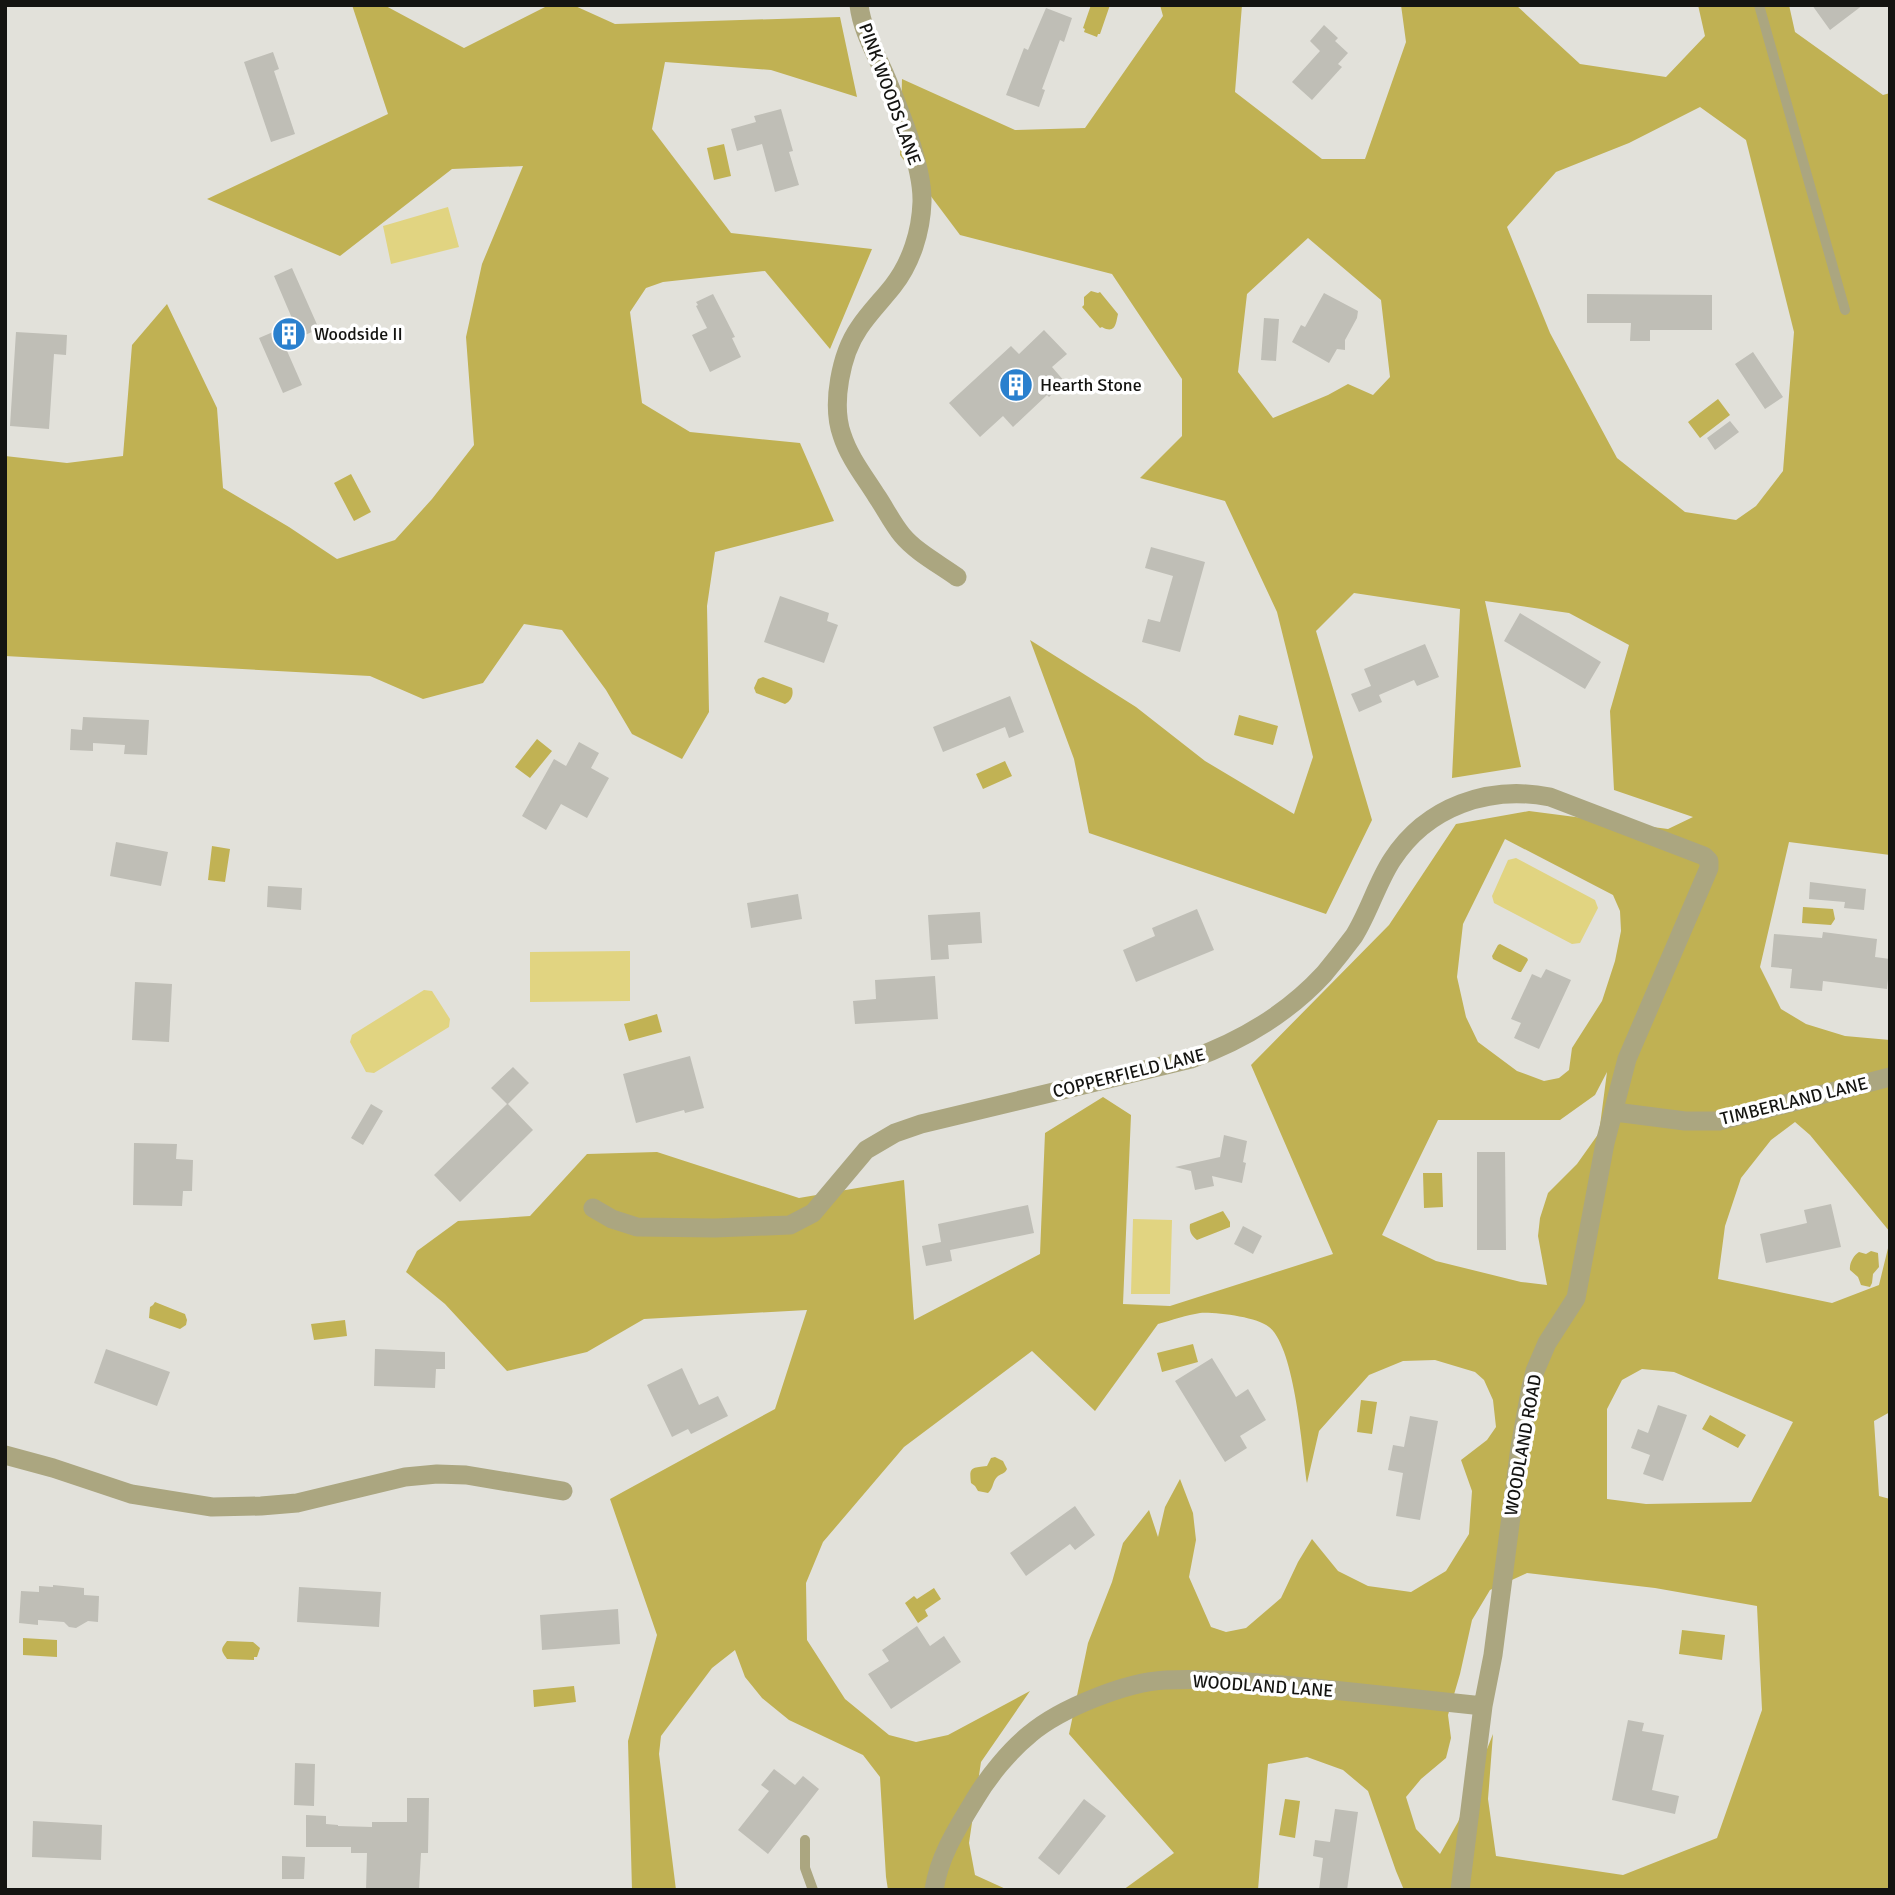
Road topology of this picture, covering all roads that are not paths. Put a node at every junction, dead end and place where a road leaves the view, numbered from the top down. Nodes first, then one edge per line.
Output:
1 (859, 5) edge
2 (1759, 5) edge
3 (1845, 310) dead end
4 (957, 577) dead end
5 (1709, 861) joint
6 (1890, 1077) edge
7 (1615, 1112) junction
8 (593, 1208) dead end
9 (5, 1455) edge
10 (563, 1491) dead end
11 (1483, 1706) junction
12 (805, 1840) dead end
13 (813, 1890) edge
14 (934, 1890) edge
15 (1460, 1890) edge

1 - 4 street, PINK WOODS LANE
2 - 3 lane
5 - 7 street, WOODLAND ROAD
5 - 8 street, COPPERFIELD LANE
6 - 7 street, TIMBERLAND LANE
7 - 11 street, WOODLAND ROAD
9 - 10 street
11 - 14 street, WOODLAND LANE
11 - 15 street, WOODLAND ROAD
12 - 13 lane

